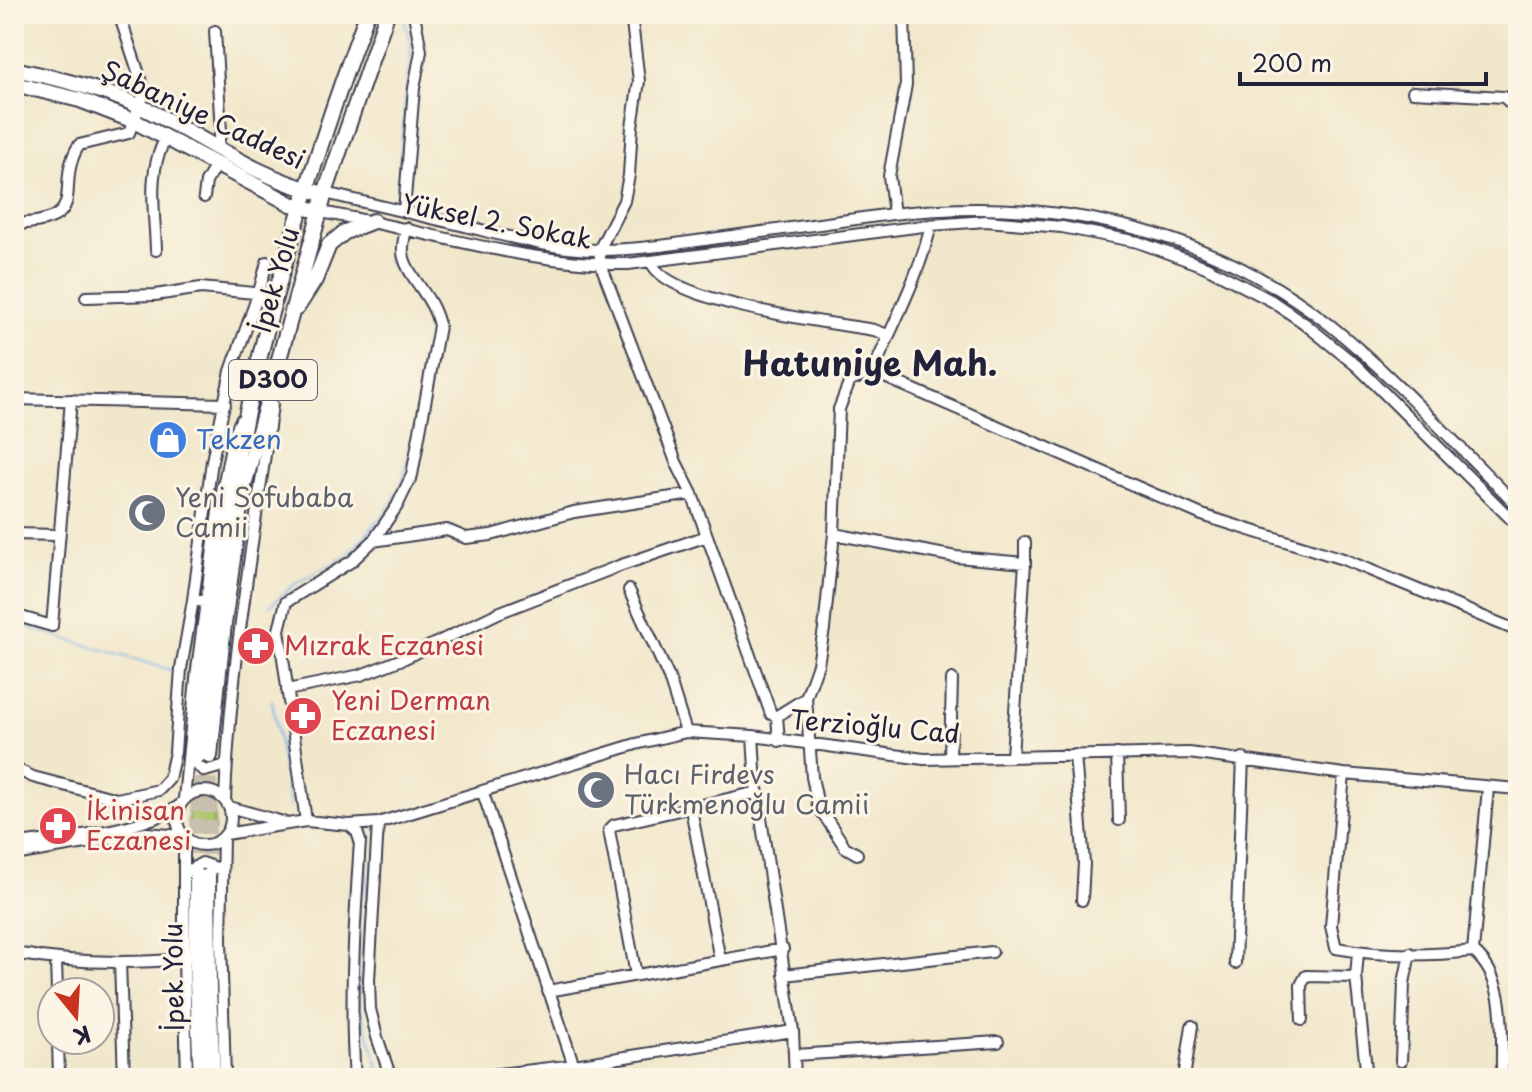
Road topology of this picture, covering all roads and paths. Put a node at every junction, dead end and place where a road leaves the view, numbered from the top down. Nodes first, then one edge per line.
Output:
1 (119, 14) edge
2 (387, 14) edge
3 (414, 14) edge
4 (631, 14) edge
5 (904, 14) edge
6 (364, 17) edge
7 (215, 31) dead end
8 (14, 69) edge
9 (14, 84) edge
10 (1413, 92) dead end
11 (140, 106) junction
12 (1518, 110) edge
13 (134, 121) junction
14 (166, 138) junction
15 (217, 146) junction
16 (217, 163) junction
17 (308, 190) junction
18 (325, 193) junction
19 (204, 197) dead end
20 (302, 208) junction
21 (404, 211) junction
22 (320, 212) junction
23 (894, 214) junction
24 (373, 221) junction
25 (14, 224) edge
26 (931, 225) junction
27 (406, 228) junction
28 (156, 250) dead end
29 (599, 250) junction
30 (651, 261) junction
31 (267, 262) dead end
32 (601, 265) junction
33 (259, 292) junction
34 (276, 295) junction
35 (86, 297) dead end
36 (288, 322) junction
37 (888, 335) junction
38 (277, 366) junction
39 (873, 372) junction
40 (14, 399) edge
41 (71, 400) junction
42 (225, 404) junction
43 (250, 404) junction
44 (692, 494) junction
45 (1518, 506) edge
46 (1518, 526) edge
47 (14, 534) edge
48 (834, 534) junction
49 (58, 535) junction
50 (707, 536) junction
51 (373, 541) junction
52 (1025, 542) dead end
53 (1025, 563) junction
54 (629, 590) dead end
55 (193, 600) junction
56 (205, 602) junction
57 (14, 615) edge
58 (1518, 631) edge
59 (952, 679) dead end
60 (287, 690) junction
61 (806, 698) junction
62 (777, 716) junction
63 (686, 732) junction
64 (753, 736) junction
65 (779, 741) junction
66 (809, 745) junction
67 (1117, 754) junction
68 (1075, 755) junction
69 (1012, 756) junction
70 (199, 758) junction
71 (950, 758) junction
72 (1243, 758) junction
73 (226, 765) junction
74 (14, 768) edge
75 (1344, 774) junction
76 (1488, 788) junction
77 (1518, 789) edge
78 (758, 792) junction
79 (483, 793) junction
80 (182, 802) junction
81 (227, 804) junction
82 (691, 809) junction
83 (1119, 820) dead end
84 (306, 821) junction
85 (289, 823) junction
86 (378, 823) junction
87 (349, 825) junction
88 (224, 836) junction
89 (183, 837) junction
90 (14, 845) edge
91 (857, 854) dead end
92 (14, 855) edge
93 (203, 874) junction
94 (1082, 900) dead end
95 (783, 949) junction
96 (1473, 951) junction
97 (992, 952) dead end
98 (1358, 952) junction
99 (14, 953) edge
100 (1410, 953) junction
101 (184, 959) junction
102 (720, 960) junction
103 (56, 961) junction
104 (120, 962) junction
105 (1235, 963) dead end
106 (636, 975) junction
107 (784, 975) junction
108 (56, 976) edge
109 (1356, 977) junction
110 (548, 991) junction
111 (1302, 1020) dead end
112 (1192, 1026) dead end
113 (793, 1031) junction
114 (998, 1042) dead end
115 (795, 1055) junction
116 (58, 1056) edge
117 (1401, 1061) dead end
118 (574, 1065) junction
119 (59, 1078) edge
120 (124, 1078) edge
121 (187, 1078) edge
122 (201, 1078) edge
123 (213, 1078) edge
124 (225, 1078) edge
125 (355, 1078) edge
126 (391, 1078) edge
127 (465, 1078) edge
128 (578, 1078) edge
129 (795, 1078) edge
130 (1184, 1078) edge
131 (1367, 1078) edge
132 (1502, 1078) edge

1 - 11 street
2 - 18 highway, İpek Yolu / D300
3 - 21 street
4 - 29 street
5 - 23 street
6 - 17 highway, İpek Yolu / D300
7 - 15 street
8 - 11 highway, Şabaniye Caddesi
9 - 13 highway
10 - 12 street
11 - 13 street
11 - 15 highway, Şabaniye Caddesi
13 - 14 highway
13 - 25 street
14 - 16 highway
14 - 28 street
15 - 17 highway, Şabaniye Caddesi
16 - 19 street
16 - 20 highway
17 - 18 highway, Şabaniye Caddesi
17 - 20 highway, İpek Yolu / D300
18 - 21 street, Yüksel 2. Sokak
18 - 22 highway, İpek Yolu / D300
20 - 22 highway
20 - 34 highway, İpek Yolu / D300
21 - 29 street, Yüksel 2. Sokak
22 - 24 street, Yüksel 2. Sokak
22 - 36 highway, İpek Yolu / D300
23 - 29 street, Yüksel 2. Sokak
23 - 45 street, Yüksel 2. Sokak
24 - 27 street, Yüksel 2. Sokak
24 - 36 highway
26 - 30 street, Yüksel 2. Sokak
26 - 37 street
26 - 46 street, Yüksel 2. Sokak
27 - 32 street, Yüksel 2. Sokak
27 - 51 street
29 - 32 street
30 - 32 street, Yüksel 2. Sokak
30 - 37 street
31 - 33 street
32 - 44 street
33 - 34 street
33 - 35 street
33 - 42 street
34 - 43 highway, İpek Yolu / D300
36 - 38 highway, İpek Yolu / D300
37 - 39 street
38 - 70 highway, İpek Yolu / D300
38 - 73 street
39 - 48 street
39 - 58 street
40 - 41 street
41 - 42 street
41 - 49 street
42 - 55 street
43 - 56 street
43 - 70 highway, İpek Yolu / D300
44 - 50 street
44 - 51 street
47 - 49 street
48 - 53 street
48 - 61 street
49 - 57 street
50 - 60 street
50 - 62 street
51 - 60 street
52 - 53 street
53 - 69 street
54 - 63 street
55 - 56 street
55 - 74 street
56 - 70 street
59 - 71 street
60 - 84 street
61 - 62 street
61 - 66 street
62 - 65 street
63 - 64 street, Terzioğlu Cad
63 - 79 street, Terzioğlu Cad
64 - 65 street, Terzioğlu Cad
64 - 78 street
65 - 66 street, Terzioğlu Cad
66 - 71 street, Terzioğlu Cad
66 - 91 street
67 - 68 street, Terzioğlu Cad
67 - 72 street, Terzioğlu Cad
67 - 83 street
68 - 69 street, Terzioğlu Cad
68 - 94 street
69 - 71 street, Terzioğlu Cad
70 - 73 street
70 - 80 street
72 - 75 street, Terzioğlu Cad
72 - 105 street
73 - 81 street
75 - 76 street, Terzioğlu Cad
75 - 98 street
76 - 77 street, Terzioğlu Cad
76 - 96 street
78 - 82 street
78 - 95 street
79 - 86 street, Terzioğlu Cad
79 - 110 street
80 - 81 street
80 - 89 street
80 - 90 street
81 - 85 street, Terzioğlu Cad
81 - 88 street
82 - 102 street
82 - 106 street
84 - 85 street, Terzioğlu Cad
84 - 87 street, Terzioğlu Cad
85 - 88 street, Terzioğlu Cad
86 - 87 street, Terzioğlu Cad
86 - 126 street
87 - 125 street
88 - 89 street
88 - 93 street
89 - 92 street
89 - 93 street
93 - 101 street
93 - 122 highway, İpek Yolu
93 - 123 highway, İpek Yolu
93 - 124 street
95 - 102 street
95 - 107 street
96 - 100 street
96 - 132 street
97 - 107 street
98 - 100 street
98 - 109 street
99 - 103 street
100 - 117 street
101 - 104 street
101 - 121 street
102 - 106 street
103 - 104 street
103 - 108 street
104 - 120 street
106 - 110 street
107 - 113 street
109 - 111 street
109 - 131 street
110 - 118 street
112 - 130 street
113 - 115 street
113 - 118 street
114 - 115 street
115 - 129 street
116 - 119 street
118 - 127 street
118 - 128 street

